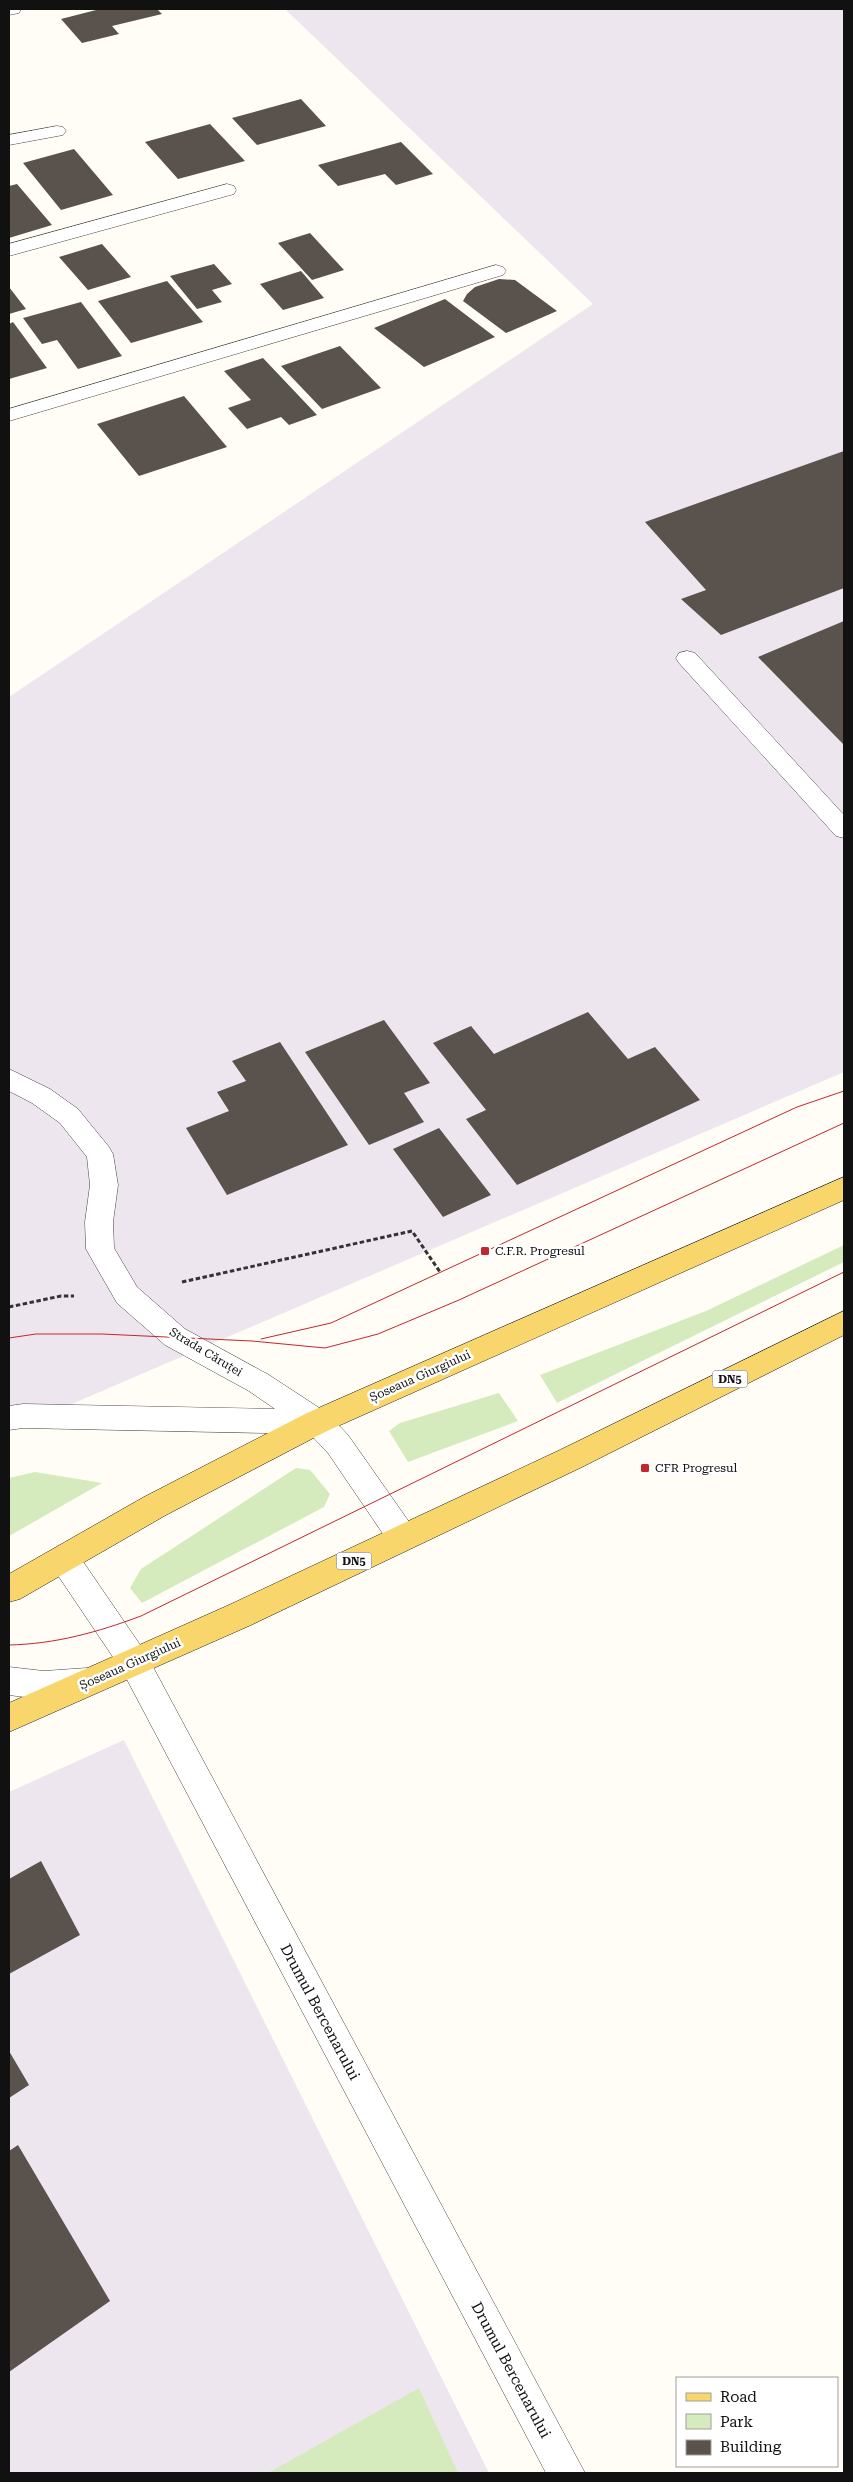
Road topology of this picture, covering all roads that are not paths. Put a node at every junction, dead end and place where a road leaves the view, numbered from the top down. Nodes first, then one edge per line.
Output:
1 (13, 9) edge
2 (9, 10) edge
3 (57, 130) dead end
4 (9, 140) edge
5 (227, 190) dead end
6 (9, 250) edge
7 (496, 271) dead end
8 (9, 415) edge
9 (687, 658) dead end
10 (844, 830) edge
11 (9, 1079) edge
12 (844, 1188) edge
13 (844, 1322) edge
14 (9, 1418) edge
15 (317, 1422) junction
16 (403, 1538) junction
17 (64, 1559) junction
18 (9, 1589) edge
19 (134, 1662) junction
20 (9, 1681) edge
21 (90, 1681) junction
22 (9, 1718) edge
23 (566, 2473) edge

1 - 2 street
3 - 4 street
5 - 6 street
7 - 8 street
9 - 10 street
11 - 15 street, Strada Căruței
12 - 15 main road, Șoseaua Giurgiului
13 - 16 main road, Șoseaua Giurgiului / DN5
14 - 15 street
15 - 16 street, Strada Căruței
15 - 17 main road, Șoseaua Giurgiului
16 - 19 main road, Șoseaua Giurgiului / DN5
17 - 18 main road, Șoseaua Giurgiului
17 - 19 street, Drumul Bercenarului
19 - 21 main road, Șoseaua Giurgiului / DN5
19 - 23 street, Drumul Bercenarului
20 - 21 street
21 - 22 main road, Șoseaua Giurgiului / DN5

